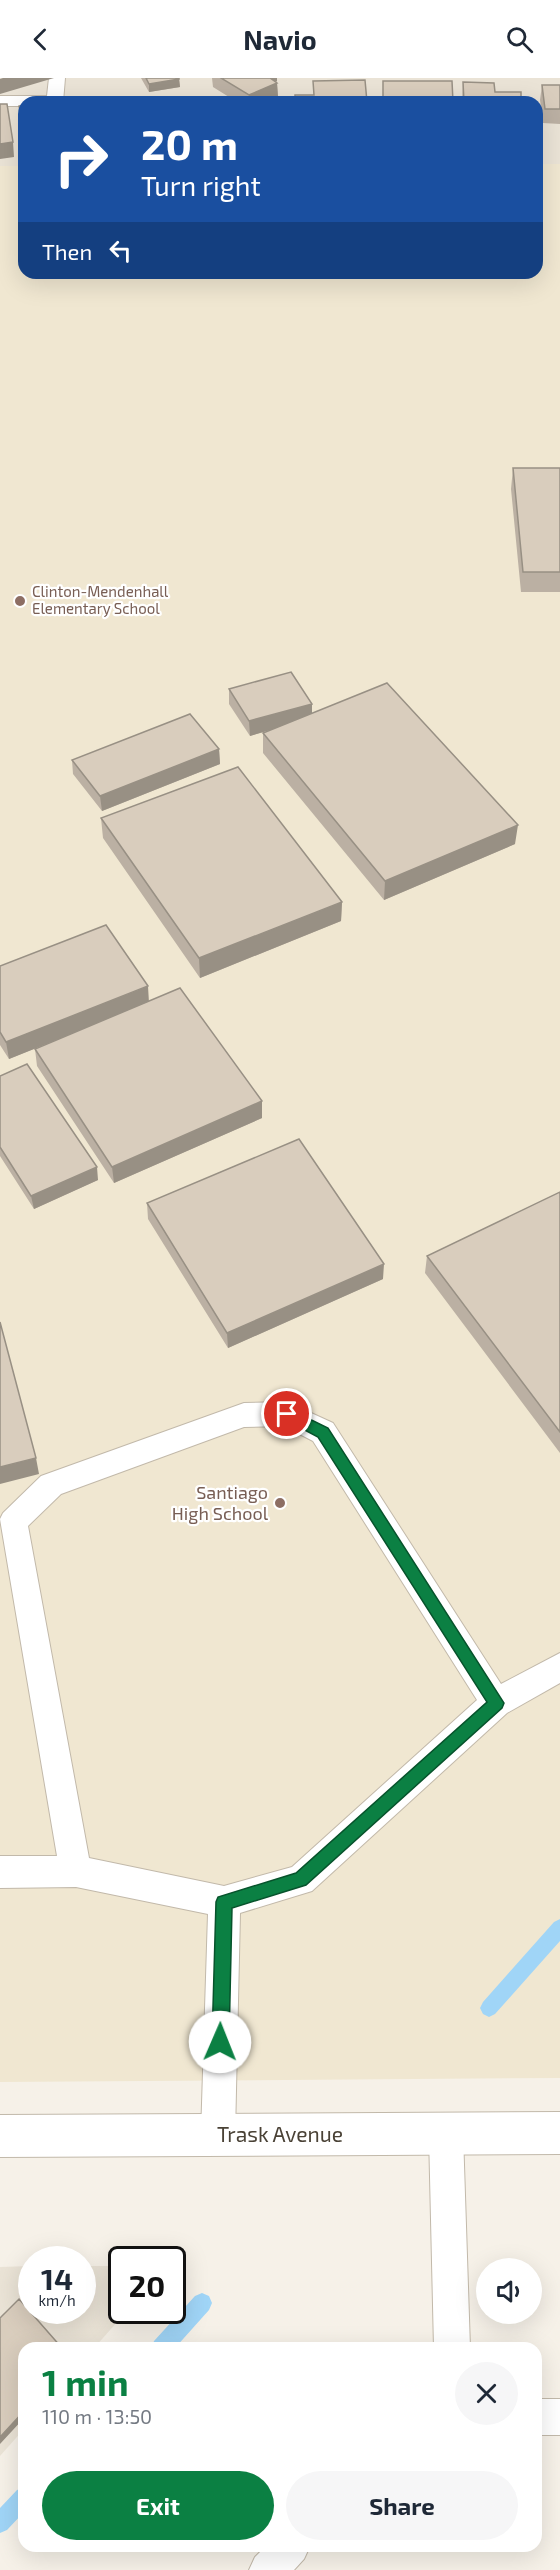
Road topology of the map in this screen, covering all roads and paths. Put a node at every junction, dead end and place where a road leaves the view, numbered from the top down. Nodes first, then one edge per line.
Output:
1 (57, 78) edge
2 (55, 96) edge
3 (0, 101) edge
4 (18, 101) edge
5 (560, 1668) edge
6 (496, 1703) junction
7 (76, 1871) junction
8 (0, 1872) edge
9 (224, 1902) junction
10 (560, 2133) edge
11 (446, 2134) junction
12 (218, 2135) junction
13 (0, 2136) edge
14 (452, 2342) edge
15 (542, 2417) edge
16 (560, 2417) edge
17 (285, 2552) edge
18 (268, 2570) edge

1 - 2 lane
3 - 4 lane
5 - 6 lane
6 - 7 lane
6 - 9 lane
7 - 8 lane
7 - 9 lane
9 - 12 lane
10 - 11 street, Trask Avenue
11 - 12 street, Trask Avenue
11 - 14 lane
12 - 13 street, Trask Avenue
15 - 16 lane
17 - 18 lane

